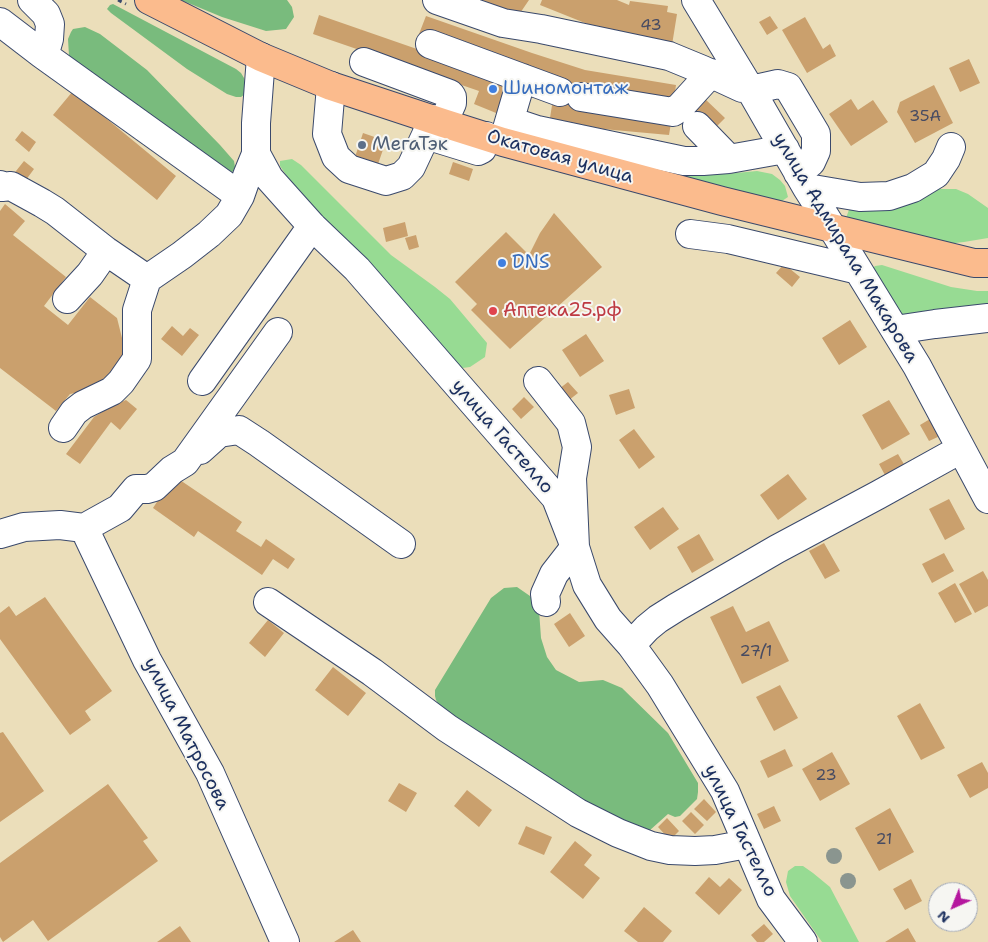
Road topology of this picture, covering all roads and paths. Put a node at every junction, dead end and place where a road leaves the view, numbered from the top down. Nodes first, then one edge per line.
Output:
1 (32, 0) edge
2 (149, 0) edge
3 (437, 0) edge
4 (696, 0) edge
5 (0, 22) edge
6 (430, 44) dead end
7 (42, 54) junction
8 (260, 56) junction
9 (364, 62) dead end
10 (711, 73) junction
11 (522, 78) junction
12 (331, 86) junction
13 (750, 89) junction
14 (434, 126) junction
15 (697, 126) dead end
16 (500, 133) junction
17 (951, 147) dead end
18 (785, 149) junction
19 (256, 154) junction
20 (729, 158) junction
21 (802, 181) junction
22 (0, 185) edge
23 (240, 196) junction
24 (722, 201) junction
25 (312, 226) junction
26 (833, 229) junction
27 (106, 251) junction
28 (988, 263) edge
29 (858, 270) junction
30 (147, 279) junction
31 (68, 299) dead end
32 (988, 318) edge
33 (895, 330) junction
34 (278, 332) dead end
35 (202, 381) dead end
36 (538, 381) dead end
37 (63, 428) dead end
38 (961, 449) junction
39 (186, 462) junction
40 (988, 499) edge
41 (84, 528) junction
42 (0, 534) edge
43 (401, 544) dead end
44 (575, 547) junction
45 (268, 602) dead end
46 (546, 602) dead end
47 (632, 645) junction
48 (748, 844) junction
49 (285, 942) edge
50 (803, 942) edge

1 - 7 street
2 - 8 main road, Окатовая улица
3 - 10 street
4 - 13 street, улица Адмирала Макарова
5 - 7 street
6 - 11 street
7 - 23 street
8 - 12 main road, Окатовая улица
8 - 19 street, улица Гастелло
9 - 14 street
10 - 11 street
10 - 13 street
11 - 16 street
12 - 14 main road, Окатовая улица
12 - 14 street
13 - 18 street, улица Адмирала Макарова
13 - 21 street
14 - 16 main road, Окатовая улица
15 - 20 street
16 - 20 street
16 - 24 main road, Окатовая улица
17 - 21 street
18 - 20 street
18 - 21 street, улица Адмирала Макарова
19 - 23 street
19 - 25 street, улица Гастелло
21 - 26 street, улица Адмирала Макарова
22 - 27 street
23 - 30 street
24 - 26 main road, Окатовая улица
24 - 29 street
25 - 35 street
25 - 44 street, улица Гастелло
26 - 28 main road, Окатовая улица
26 - 29 street, улица Адмирала Макарова
27 - 30 street
27 - 31 street
29 - 33 street, улица Адмирала Макарова
30 - 37 street
32 - 33 street
33 - 38 street, улица Адмирала Макарова
34 - 39 street
36 - 44 street
38 - 40 street, улица Адмирала Макарова
38 - 47 street
39 - 41 street
39 - 43 street
41 - 42 street
41 - 49 street, улица Матросова
44 - 46 street
44 - 47 street, улица Гастелло
45 - 48 street
47 - 48 street, улица Гастелло
48 - 50 street, улица Гастелло

